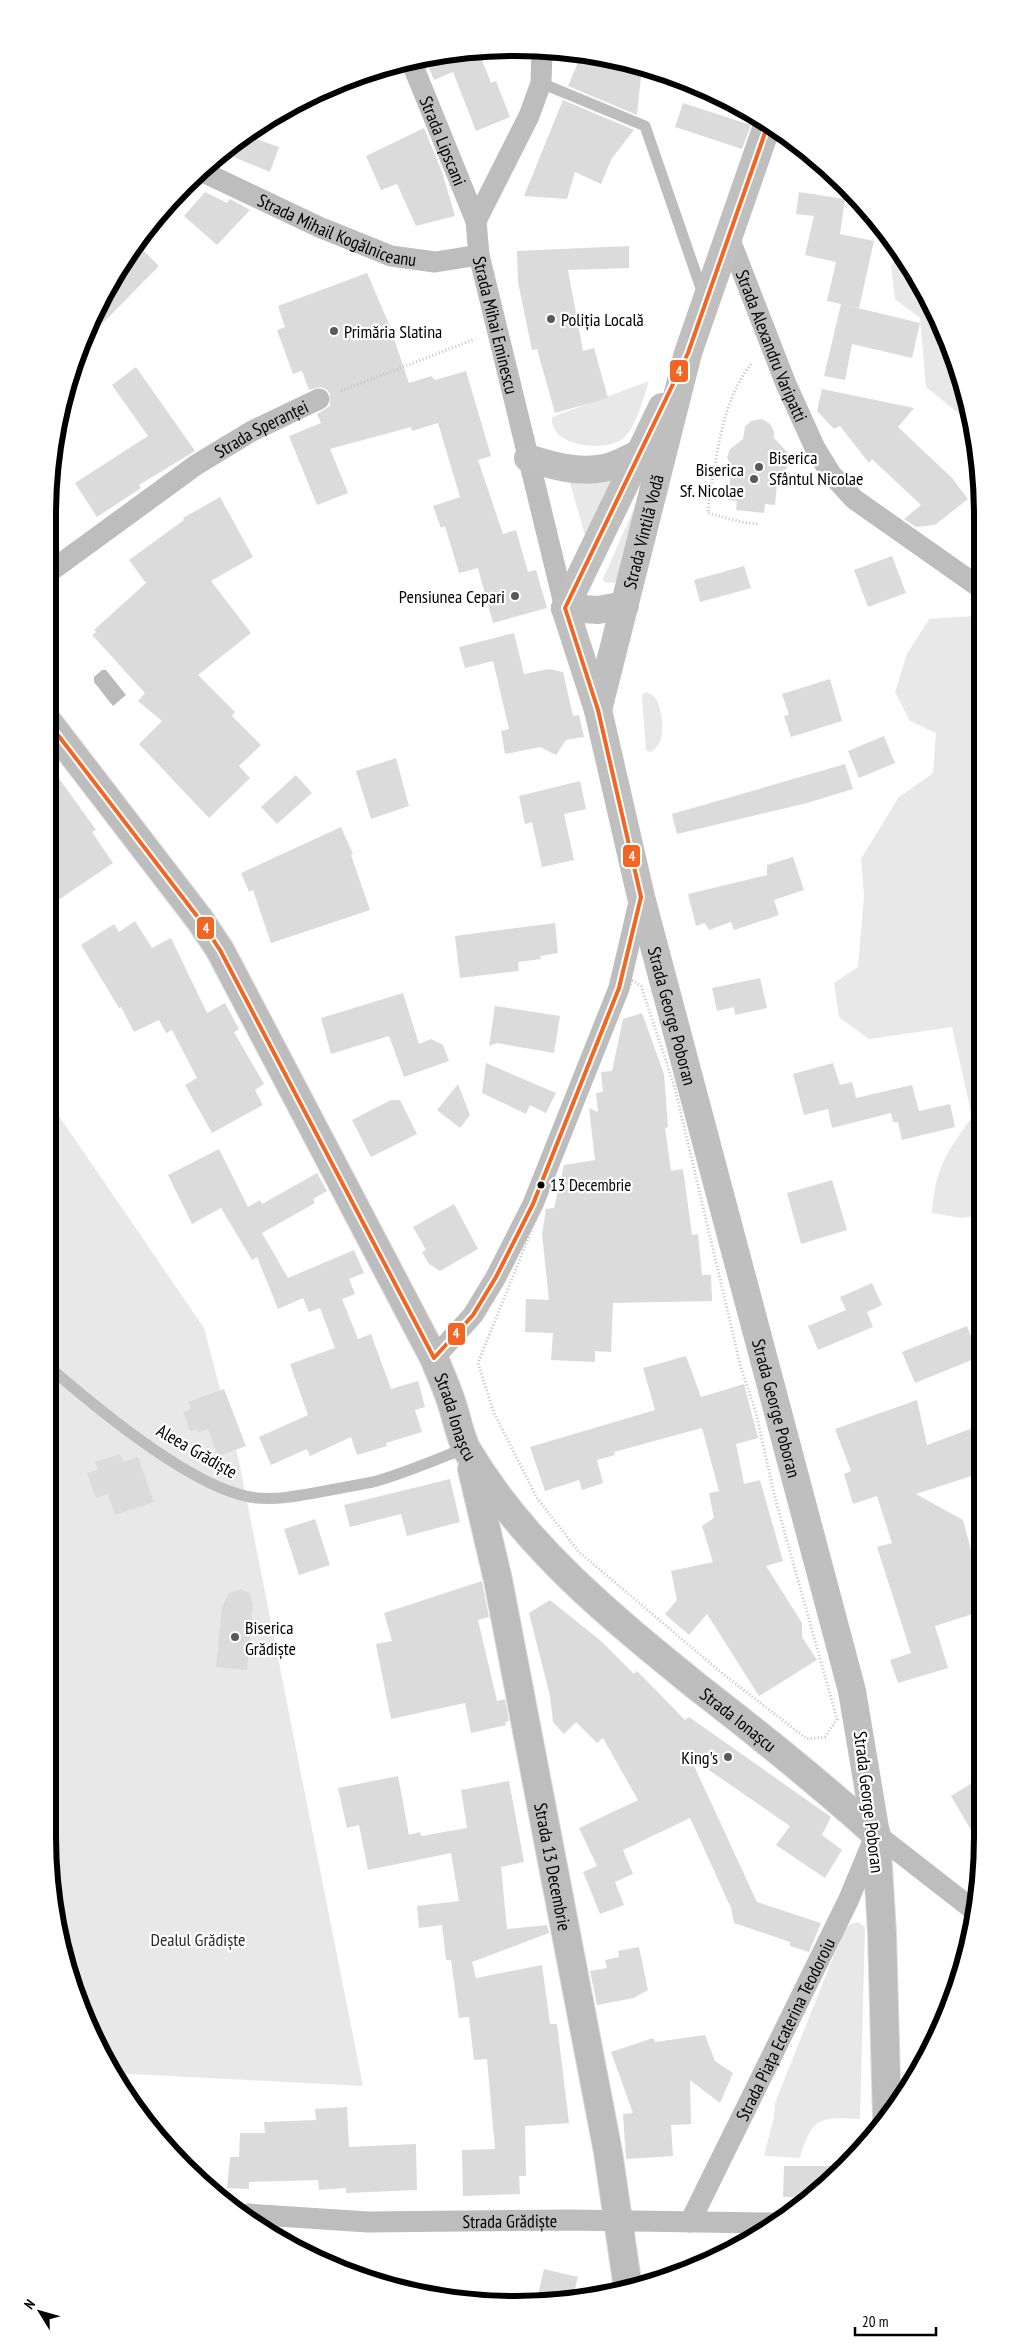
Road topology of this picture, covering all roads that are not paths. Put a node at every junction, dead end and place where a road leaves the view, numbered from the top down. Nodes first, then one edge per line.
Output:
1 (542, 57) edge
2 (414, 68) edge
3 (541, 83) junction
4 (764, 131) edge
5 (208, 174) edge
6 (476, 221) junction
7 (728, 235) junction
8 (479, 255) junction
9 (706, 301) junction
10 (688, 353) junction
11 (319, 399) road end
12 (640, 453) junction
13 (528, 458) junction
14 (56, 566) edge
15 (974, 583) edge
16 (625, 605) junction
17 (565, 608) junction
18 (598, 710) junction
19 (56, 732) edge
20 (641, 897) junction
21 (434, 1358) junction
22 (56, 1373) edge
23 (466, 1448) junction
24 (876, 1834) junction
25 (968, 1906) edge
26 (887, 2105) edge
27 (255, 2214) edge
28 (620, 2220) junction
29 (690, 2222) junction
30 (762, 2223) edge
31 (627, 2282) edge

1 - 3 street
2 - 6 street, Strada Lipscani
3 - 6 street
3 - 9 lane
4 - 7 main road, Strada Vintilă Vodă
5 - 8 street, Strada Mihail Kogălniceanu
6 - 8 street, Strada Mihai Eminescu
7 - 9 main road, Strada Vintilă Vodă
7 - 15 street, Strada Alexandru Varipatti
8 - 13 street, Strada Mihai Eminescu
9 - 10 main road, Strada Vintilă Vodă
10 - 12 main road, Strada Vintilă Vodă
10 - 16 main road, Strada Vintilă Vodă
11 - 14 street, Strada Speranței
12 - 13 main road
12 - 17 main road, Strada Vintilă Vodă
13 - 17 street, Strada Mihai Eminescu
16 - 17 main road
16 - 18 main road, Strada Vintilă Vodă
17 - 18 main road, Strada George Poboran
18 - 20 main road, Strada George Poboran
19 - 21 main road, Strada Ionașcu
20 - 21 street
20 - 24 main road, Strada George Poboran
21 - 23 main road, Strada Ionașcu
22 - 23 lane, Aleea Grădiște
23 - 24 main road, Strada Ionașcu
23 - 28 main road, Strada 13 Decembrie
24 - 25 street
24 - 26 main road, Strada George Poboran
24 - 29 street, Strada Piața Ecaterina Teodoroiu
27 - 28 street, Strada Grădiște
28 - 29 street, Strada Grădiște
28 - 31 main road, Strada 13 Decembrie
29 - 30 street, Strada Grădiște

